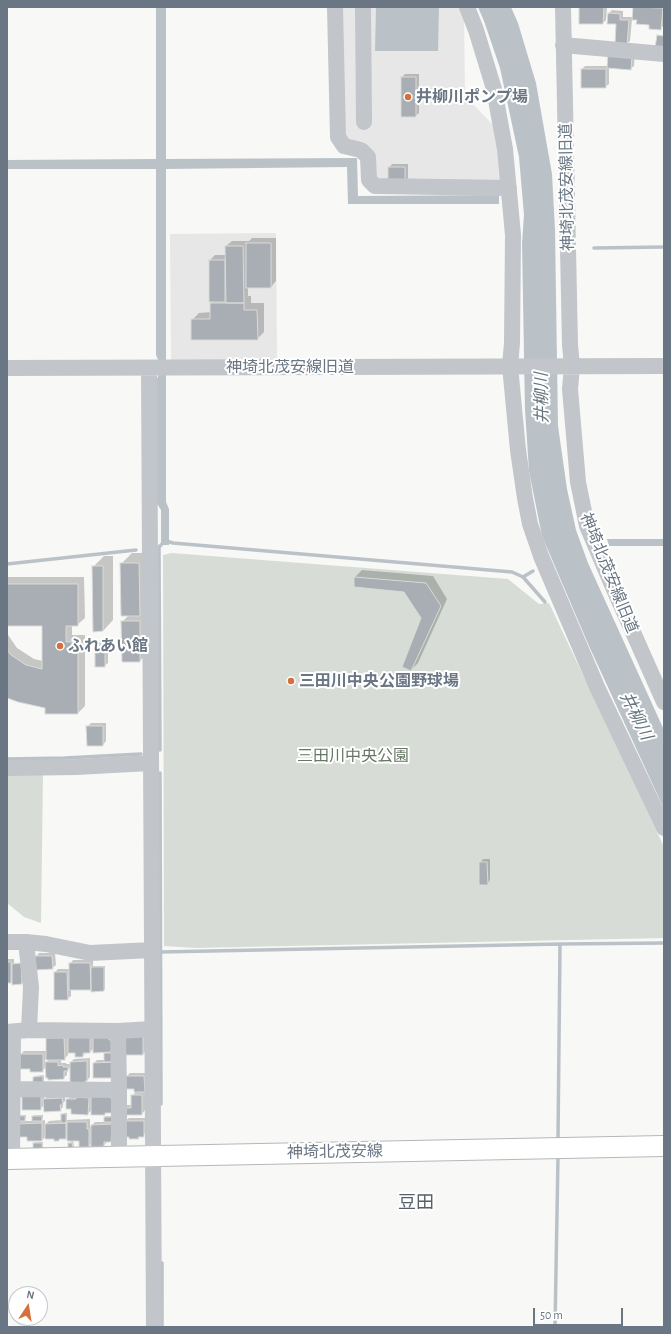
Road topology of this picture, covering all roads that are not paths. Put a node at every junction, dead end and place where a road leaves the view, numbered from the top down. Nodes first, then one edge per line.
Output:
1 (335, 7) edge
2 (363, 7) edge
3 (467, 7) edge
4 (563, 7) edge
5 (564, 45) junction
6 (664, 54) edge
7 (364, 122) dead end
8 (509, 188) junction
9 (514, 366) junction
10 (567, 366) junction
11 (664, 366) edge
12 (7, 368) edge
13 (158, 368) junction
14 (664, 702) edge
15 (150, 763) junction
16 (7, 768) edge
17 (664, 828) edge
18 (7, 942) edge
19 (26, 942) junction
20 (152, 950) junction
21 (152, 1029) junction
22 (29, 1030) junction
23 (118, 1031) junction
24 (10, 1032) edge
25 (12, 1089) junction
26 (119, 1090) junction
27 (664, 1146) edge
28 (118, 1156) junction
29 (152, 1156) junction
30 (9, 1159) edge
31 (154, 1327) edge

1 - 8 street
2 - 7 street
3 - 8 street
4 - 5 street, 神埼北茂安線旧道
5 - 6 street
5 - 10 street, 神埼北茂安線旧道
8 - 9 street
9 - 10 street, 神埼北茂安線旧道
9 - 13 street, 神埼北茂安線旧道
9 - 17 street
10 - 11 street
10 - 14 street, 神埼北茂安線旧道
12 - 13 street, 神埼北茂安線旧道
13 - 15 street
15 - 16 street
15 - 20 street
18 - 19 street
19 - 20 street
19 - 22 street
20 - 21 street
21 - 23 street
21 - 29 street
22 - 23 street
22 - 24 street
23 - 26 street
24 - 25 street
25 - 26 street
25 - 30 street
26 - 28 street
27 - 29 main road, 神埼北茂安線
28 - 29 main road, 神埼北茂安線
28 - 30 main road, 神埼北茂安線
29 - 31 street

